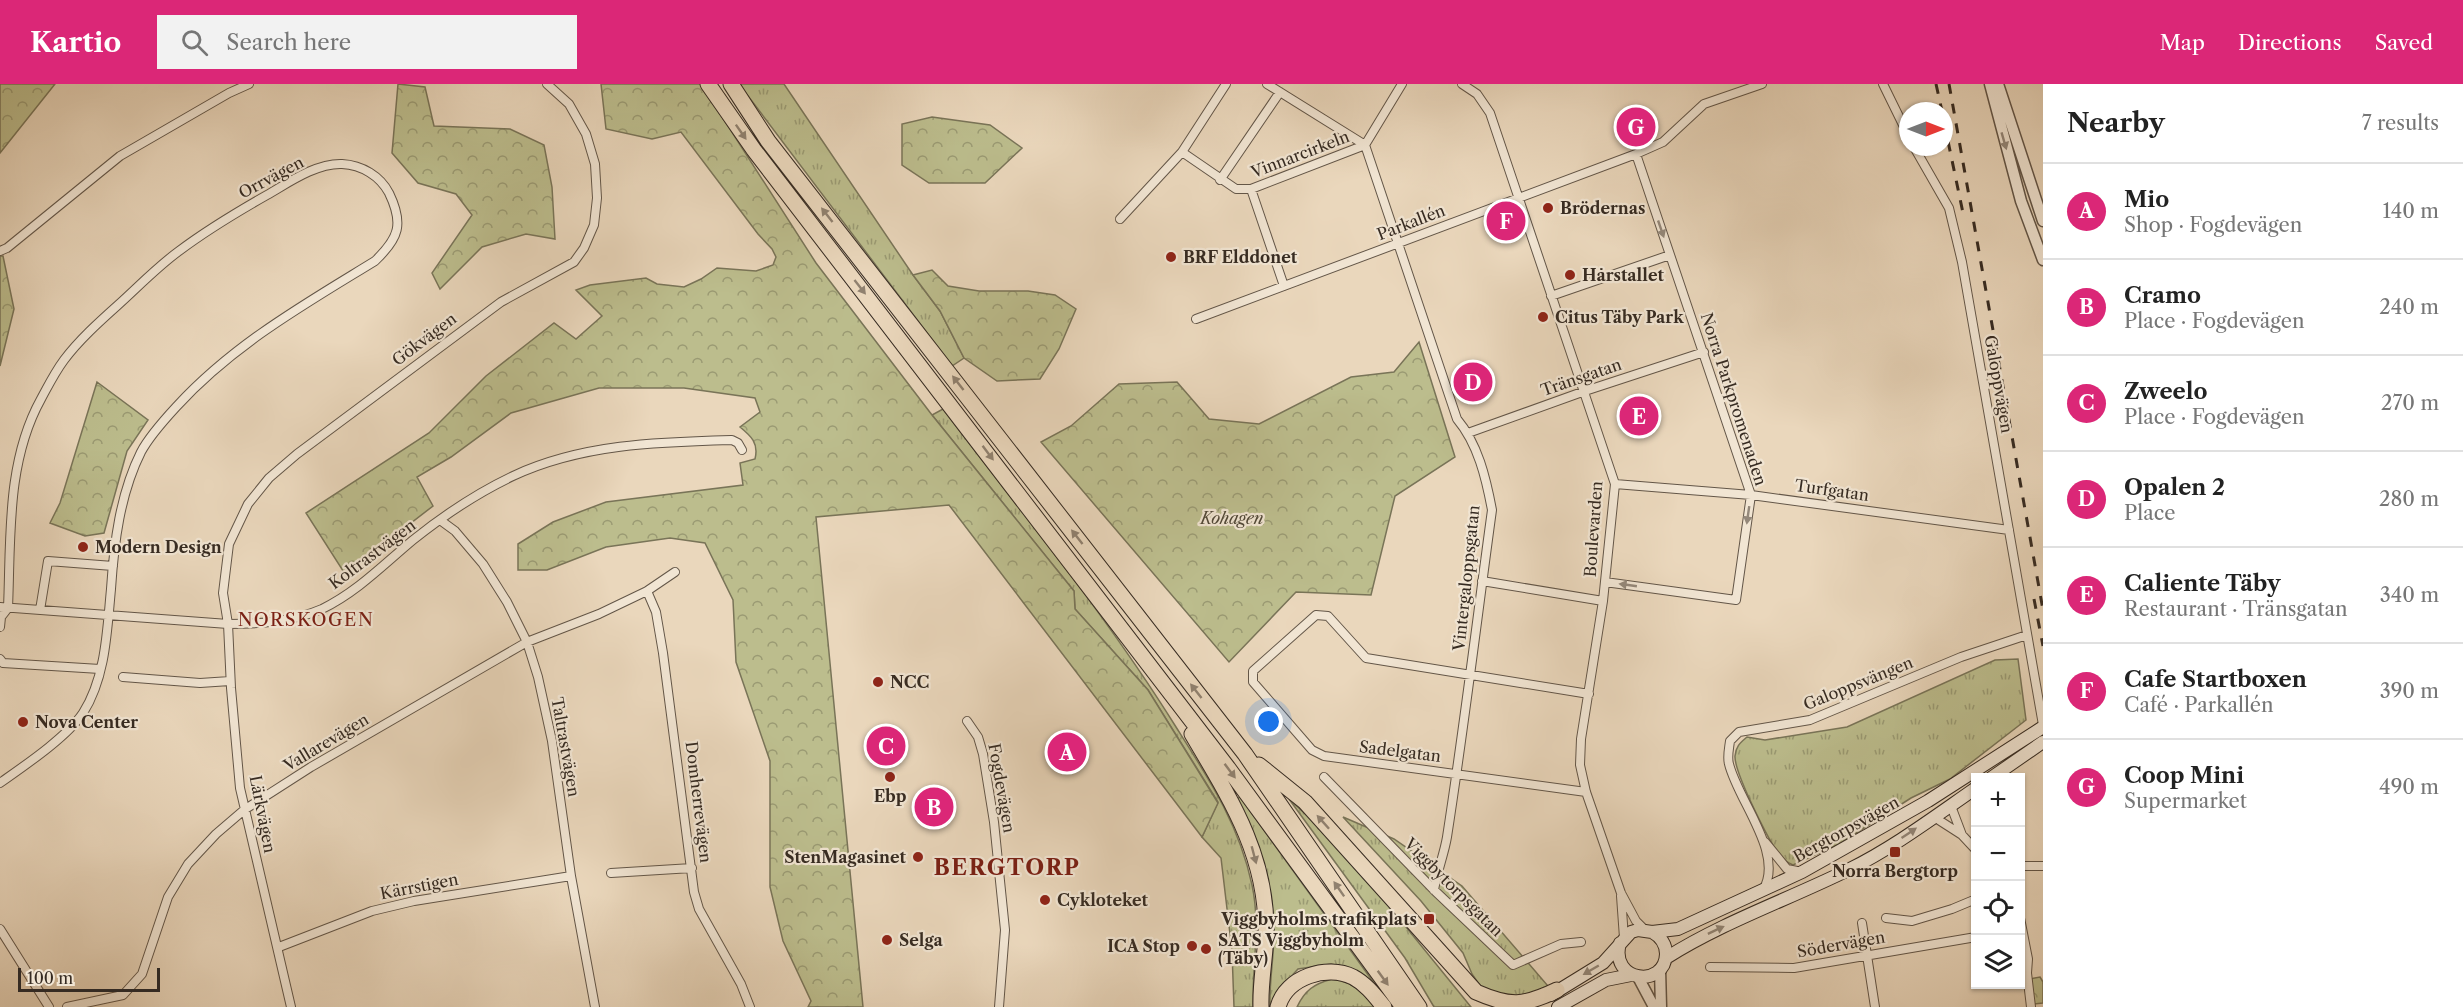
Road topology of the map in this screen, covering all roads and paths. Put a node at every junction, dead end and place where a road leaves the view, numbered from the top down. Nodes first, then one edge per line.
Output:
1 (249, 84) edge
2 (547, 84) edge
3 (708, 84) edge
4 (731, 84) edge
5 (1226, 84) edge
6 (1268, 84) edge
7 (1402, 84) edge
8 (1462, 84) edge
9 (1762, 84) edge
10 (1882, 84) edge
11 (1990, 84) edge
12 (1998, 84) edge
13 (1280, 92) junction
14 (1899, 117) edge
15 (1365, 145) junction
16 (1182, 152) junction
17 (1636, 154) junction
18 (1919, 156) edge
19 (1220, 180) junction
20 (1251, 189) junction
21 (1518, 197) junction
22 (1120, 219) dead end
23 (2043, 219) edge
24 (2029, 225) junction
25 (1396, 243) junction
26 (0, 251) edge
27 (1670, 255) junction
28 (2043, 260) edge
29 (1284, 286) junction
30 (1551, 296) junction
31 (1197, 319) dead end
32 (1704, 352) junction
33 (1585, 391) junction
34 (1468, 433) junction
35 (742, 450) dead end
36 (1615, 484) junction
37 (1751, 495) junction
38 (440, 520) junction
39 (2009, 530) junction
40 (1067, 557) junction
41 (113, 566) junction
42 (675, 572) dead end
43 (1482, 581) junction
44 (1605, 582) junction
45 (647, 591) junction
46 (1603, 601) junction
47 (4, 608) edge
48 (40, 610) junction
49 (109, 615) junction
50 (228, 624) junction
51 (0, 627) edge
52 (2027, 635) junction
53 (527, 642) junction
54 (0, 659) edge
55 (100, 669) junction
56 (1470, 675) junction
57 (123, 677) dead end
58 (230, 681) junction
59 (1588, 694) junction
60 (967, 721) dead end
61 (2043, 726) edge
62 (2043, 742) edge
63 (1245, 754) junction
64 (1457, 773) junction
65 (1997, 773) edge
66 (1324, 777) dead end
67 (0, 783) edge
68 (1586, 792) junction
69 (1971, 792) edge
70 (1951, 806) junction
71 (244, 810) junction
72 (1934, 817) junction
73 (1962, 835) junction
74 (1761, 837) junction
75 (1971, 845) edge
76 (2025, 866) edge
77 (2043, 866) edge
78 (692, 868) junction
79 (1802, 872) junction
80 (611, 873) dead end
81 (571, 876) junction
82 (1434, 890) junction
83 (1763, 890) junction
84 (1621, 893) junction
85 (1971, 901) edge
86 (1886, 918) dead end
87 (1862, 923) dead end
88 (1419, 928) junction
89 (0, 929) edge
90 (1649, 931) junction
91 (2022, 935) edge
92 (1971, 938) edge
93 (1622, 940) junction
94 (1581, 942) dead end
95 (279, 947) junction
96 (1867, 955) junction
97 (1663, 964) junction
98 (1710, 967) dead end
99 (1311, 976) junction
100 (1635, 976) junction
101 (1557, 990) junction
102 (49, 1007) edge
103 (72, 1007) edge
104 (291, 1007) edge
105 (595, 1007) edge
106 (750, 1007) edge
107 (999, 1007) edge
108 (1261, 1007) edge
109 (1278, 1007) edge
110 (1286, 1007) edge
111 (1384, 1007) edge
112 (1403, 1007) edge
113 (1419, 1007) edge
114 (1486, 1007) edge
115 (1534, 1007) edge
116 (1558, 1007) edge
117 (1654, 1007) edge
118 (1661, 1007) edge
119 (1875, 1007) edge
120 (2031, 1007) edge

1 - 26 street
2 - 50 street, Gökvägen
3 -> 40 highway
63 -> 4 highway
5 - 16 street
6 - 13 street, Vinnarcirkeln
7 - 15 street
8 - 21 street, Boulevarden
9 - 17 street
10 - 14 street
11 -> 24 street
12 - 23 street
13 - 15 street, Vinnarcirkeln
13 - 19 street, Vinnarcirkeln
15 - 20 street, Vinnarcirkeln
15 - 25 street, Vintergaloppsgatan
16 - 19 street, Vinnarcirkeln
16 - 22 street
17 - 21 street, Parkallén
17 -> 27 street, Norra Parkpromenaden
18 - 39 street, Galoppvägen
19 - 20 street, Vinnarcirkeln
20 - 29 street
21 - 25 street, Parkallén
21 - 30 street, Boulevarden
23 - 24 street
24 - 28 street
25 - 29 street, Parkallén
25 - 34 street, Vintergaloppsgatan
27 - 30 street
27 - 32 street, Norra Parkpromenaden
29 - 31 street, Parkallén
30 - 33 street, Boulevarden
32 - 33 street, Tränsgatan
32 - 37 street, Norra Parkpromenaden
33 - 34 street, Tränsgatan
33 - 36 street, Boulevarden
34 - 43 street, Vintergaloppsgatan
35 - 38 street, Koltrastvägen
36 - 37 street, Turfgatan
36 - 44 street, Boulevarden
37 - 39 street, Turfgatan
37 -> 44 street, Norra Parkpromenaden
38 - 50 street, Koltrastvägen
38 - 53 street, Taltrastvägen
39 - 52 street, Galoppvägen
40 -> 108 highway
40 -> 112 highway
41 - 47 street, Orrvägen
41 - 48 street
41 - 49 street, Orrvägen
42 - 45 street, Vallarevägen
43 - 46 street
43 - 56 street, Vintergaloppsgatan
44 - 46 street, Boulevarden
45 - 53 street, Vallarevägen
45 - 78 street, Domherrevägen
46 - 59 street, Boulevarden
47 - 48 street, Koltrastvägen
47 - 51 street
48 - 49 street, Koltrastvägen
49 - 50 street, Koltrastvägen
49 - 55 street, Orrvägen
50 - 58 street, Lärkvägen
52 - 61 street
52 - 74 street, Galoppsvängen
53 - 71 street, Vallarevägen
53 - 81 street, Taltrastvägen
54 - 55 street
55 - 67 street, Orrvägen
56 - 59 street
56 - 64 street, Vintergaloppsgatan
56 - 64 street, Sadelgatan
57 - 58 street
58 - 71 street, Lärkvägen
59 - 68 street, Boulevarden
60 - 107 street, Fogdevägen
61 - 79 main road, Bergtorpsvägen
62 - 65 main road
88 -> 63 highway
113 -> 63 highway
64 - 68 street, Sadelgatan
64 - 82 street, Vintergaloppsgatan
66 - 82 street, Viggbytorpsgatan
68 - 84 street, Boulevarden
69 - 70 main road, Bergtorpsvägen
70 - 72 main road, Bergtorpsvägen
70 - 73 street
71 - 95 street, Lärkvägen
71 - 103 street, Vallarevägen
72 - 73 street
97 -> 72 main road, Bergtorpsvägen
73 - 75 street
74 - 79 street, Galoppsvängen
74 - 83 street, Galoppsvängen
76 - 77 street
78 - 80 street
78 - 106 street, Domherrevägen
79 - 83 main road, Bergtorpsvägen
81 - 95 street, Kärrstigen
81 - 105 street, Taltrastvägen
82 - 94 street, Viggbytorpsgatan
83 - 90 main road, Bergtorpsvägen
84 - 90 street, Boulevarden
84 - 93 street, Boulevarden
85 - 86 street, Södervägen
87 - 96 street
88 - 101 highway
88 - 114 highway
89 - 102 street
90 - 93 main road, Bergtorpsvägen
90 - 97 main road
91 - 120 street
92 - 96 street, Södervägen
93 - 100 main road
93 -> 101 main road, Bergtorpsvägen
95 - 104 street, Lärkvägen
96 - 98 street, Södervägen
96 - 119 street
97 - 100 main road, Bergtorpsvägen
97 - 118 street
99 - 109 highway
99 - 110 highway
99 - 111 highway
100 - 116 main road, Bergtorpsvägen
100 - 117 street
101 - 115 main road, Bergtorpsvägen

